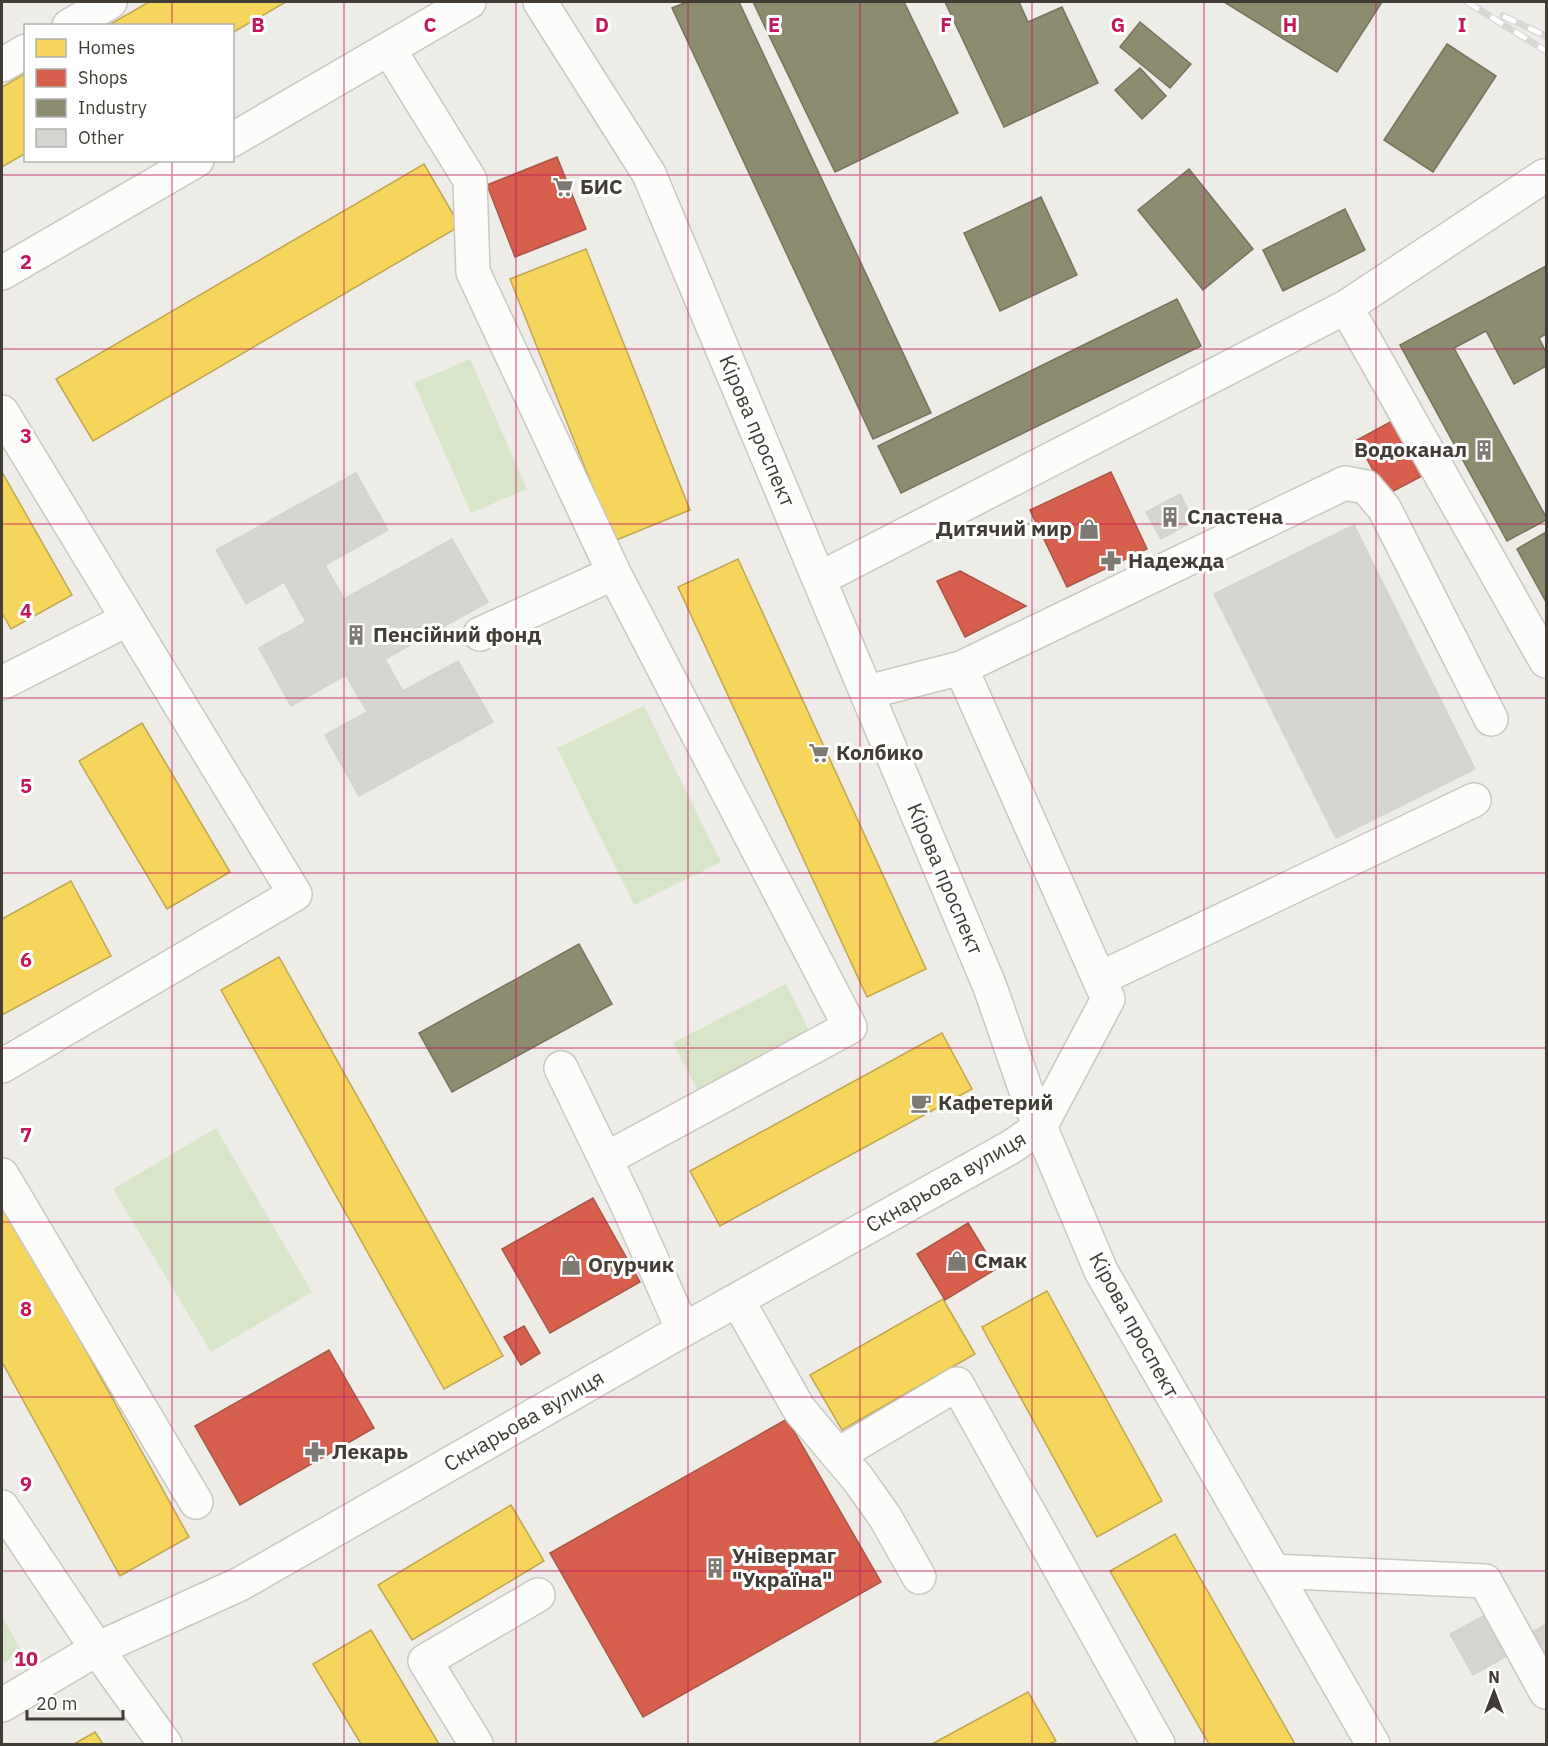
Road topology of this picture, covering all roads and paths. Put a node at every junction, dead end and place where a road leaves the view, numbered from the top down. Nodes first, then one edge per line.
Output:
1 (110, 2) edge
2 (469, 2) edge
3 (540, 2) edge
4 (72, 24) edge
5 (388, 49) junction
6 (24, 52) edge
7 (2, 65) edge
8 (234, 139) edge
9 (194, 162) edge
10 (1544, 176) dead end
11 (2, 273) edge
12 (1346, 307) junction
13 (2, 412) edge
14 (614, 573) junction
15 (819, 579) junction
16 (128, 619) junction
17 (480, 634) dead end
18 (1546, 661) edge
19 (961, 668) junction
20 (2, 683) edge
21 (868, 692) junction
22 (1491, 719) dead end
23 (1474, 800) dead end
24 (1100, 979) junction
25 (2, 1066) edge
26 (561, 1068) dead end
27 (1040, 1127) junction
28 (606, 1159) junction
29 (2, 1175) edge
30 (738, 1300) junction
31 (683, 1330) junction
32 (839, 1454) junction
33 (196, 1502) dead end
34 (2, 1507) edge
35 (1273, 1571) junction
36 (919, 1577) dead end
37 (538, 1595) dead end
38 (97, 1649) junction
39 (1546, 1692) edge
40 (2, 1705) edge
41 (165, 1744) edge
42 (476, 1744) edge
43 (1158, 1744) edge
44 (1373, 1744) edge

1 - 4 street
2 - 5 street
3 - 15 street, Кірова проспект
5 - 8 street
5 - 14 street
6 - 7 street
9 - 11 street
10 - 12 street
12 - 15 street
12 - 18 street
13 - 16 street
14 - 17 street
14 - 28 street
15 - 21 street, Кірова проспект
16 - 20 street
16 - 25 street
19 - 21 street
19 - 22 street
19 - 24 street
21 - 27 street, Кірова проспект
23 - 24 street
24 - 27 street
26 - 28 street
27 - 30 street, Скнарьова вулиця
27 - 35 street, Кірова проспект
28 - 31 street
29 - 33 street
30 - 31 street, Скнарьова вулиця
30 - 32 street
31 - 38 street, Скнарьова вулиця
32 - 36 street
32 - 43 street
34 - 38 street
35 - 39 street
35 - 44 street, Кірова проспект
37 - 42 street
38 - 40 street, Скнарьова вулиця
38 - 41 street

